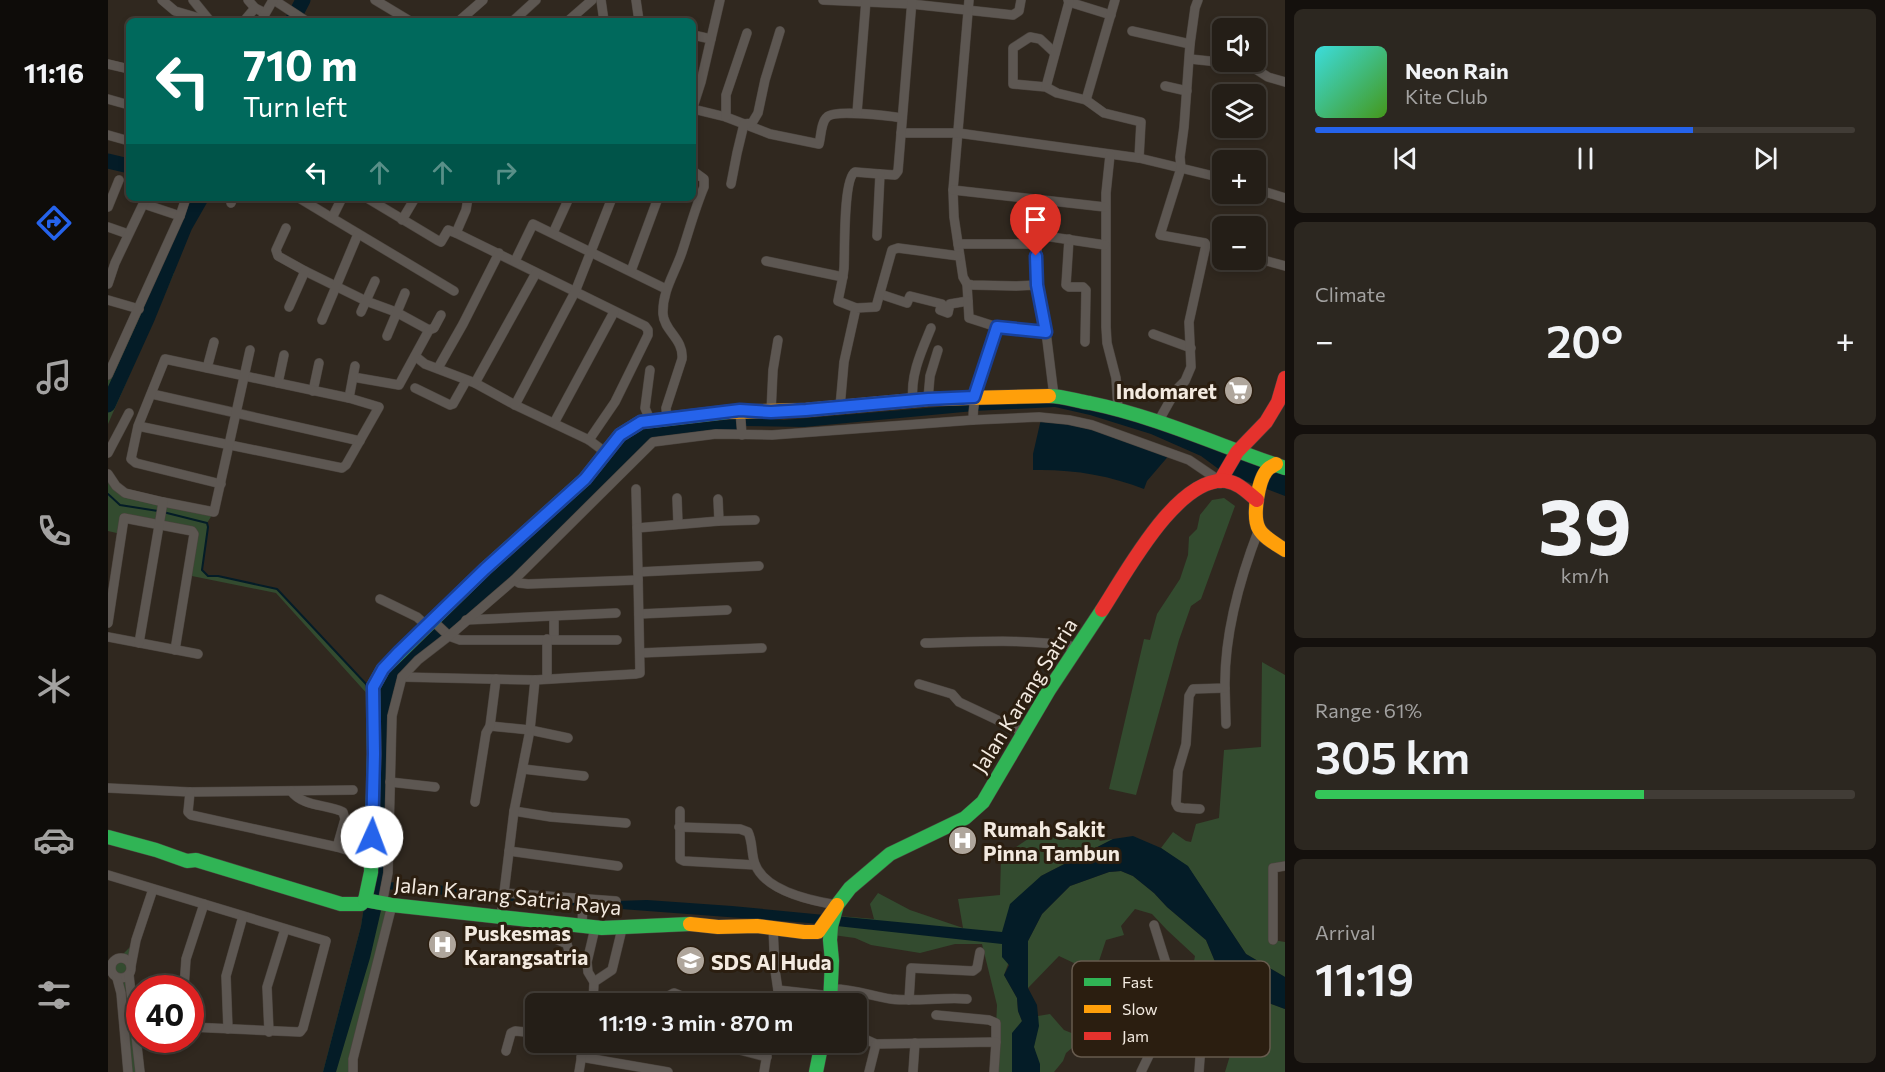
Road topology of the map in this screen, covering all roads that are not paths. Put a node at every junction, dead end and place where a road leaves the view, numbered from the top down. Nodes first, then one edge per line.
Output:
1 (162, 0) edge
2 (193, 0) edge
3 (273, 0) edge
4 (375, 0) edge
5 (483, 0) edge
6 (536, 0) edge
7 (592, 0) edge
8 (601, 0) edge
9 (636, 0) edge
10 (720, 0) edge
11 (823, 0) edge
12 (969, 0) edge
13 (1021, 0) edge
14 (1115, 0) edge
15 (1198, 0) edge
16 (866, 1) edge
17 (1068, 1) edge
18 (911, 2) edge
19 (251, 4) edge
20 (968, 11) junction
21 (1111, 15) junction
22 (263, 17) edge
23 (199, 18) edge
24 (207, 18) edge
25 (245, 18) edge
26 (300, 18) edge
27 (405, 18) edge
28 (465, 18) edge
29 (519, 18) edge
30 (571, 18) edge
31 (604, 18) edge
32 (639, 18) edge
33 (780, 31) dead end
34 (1132, 31) dead end
35 (747, 33) dead end
36 (696, 35) edge
37 (711, 39) junction
38 (1190, 44) junction
39 (1055, 53) junction
40 (1190, 59) junction
41 (108, 64) edge
42 (126, 68) edge
43 (1285, 82) edge
44 (1165, 86) dead end
45 (1046, 87) junction
46 (1187, 91) junction
47 (696, 98) edge
48 (108, 99) edge
49 (1086, 100) junction
50 (126, 104) edge
51 (696, 109) edge
52 (858, 113) junction
53 (726, 117) junction
54 (902, 118) junction
55 (744, 124) junction
56 (901, 133) junction
57 (958, 133) junction
58 (108, 135) edge
59 (126, 140) edge
60 (1110, 155) junction
61 (1139, 158) junction
62 (1181, 168) junction
63 (696, 173) edge
64 (880, 174) junction
65 (1212, 176) edge
66 (119, 180) dead end
67 (732, 184) dead end
68 (953, 190) junction
69 (1266, 192) edge
70 (1285, 198) edge
71 (145, 201) edge
72 (185, 201) edge
73 (304, 201) edge
74 (340, 201) edge
75 (372, 201) edge
76 (413, 201) edge
77 (467, 201) edge
78 (569, 201) edge
79 (611, 201) edge
80 (657, 201) edge
81 (108, 207) edge
82 (1106, 207) junction
83 (180, 216) junction
84 (332, 218) junction
85 (402, 220) junction
86 (108, 227) edge
87 (285, 228) dead end
88 (456, 233) junction
89 (553, 233) junction
90 (129, 234) junction
91 (358, 234) junction
92 (877, 236) dead end
93 (1069, 239) junction
94 (958, 244) junction
95 (1036, 244) junction
96 (1105, 245) junction
97 (499, 253) junction
98 (591, 253) junction
99 (959, 256) junction
100 (515, 261) junction
101 (766, 261) dead end
102 (1266, 261) edge
103 (112, 262) edge
104 (1285, 266) edge
105 (305, 271) junction
106 (631, 271) junction
107 (536, 273) junction
108 (843, 277) junction
109 (375, 282) dead end
110 (108, 284) edge
111 (967, 284) junction
112 (1037, 285) junction
113 (335, 286) junction
114 (666, 289) junction
115 (454, 291) dead end
116 (575, 292) junction
117 (405, 293) dead end
118 (880, 294) junction
119 (108, 300) edge
120 (366, 301) junction
121 (968, 301) junction
122 (289, 307) dead end
123 (856, 308) junction
124 (139, 309) junction
125 (361, 312) dead end
126 (396, 312) junction
127 (614, 312) junction
128 (441, 315) dead end
129 (322, 320) dead end
130 (997, 327) junction
131 (931, 328) dead end
132 (429, 330) junction
133 (1046, 332) junction
134 (1153, 334) dead end
135 (387, 336) dead end
136 (778, 340) dead end
137 (214, 342) dead end
138 (1085, 342) dead end
139 (1191, 348) junction
140 (250, 350) dead end
141 (938, 350) dead end
142 (284, 355) dead end
143 (415, 356) junction
144 (319, 363) dead end
145 (355, 366) dead end
146 (207, 368) junction
147 (438, 368) junction
148 (650, 370) dead end
149 (108, 375) edge
150 (244, 376) junction
151 (353, 377) junction
152 (1285, 378) edge
153 (470, 382) junction
154 (278, 383) junction
155 (415, 388) dead end
156 (314, 391) junction
157 (152, 394) junction
158 (1054, 396) junction
159 (974, 397) junction
160 (349, 398) junction
161 (928, 399) junction
162 (913, 400) junction
163 (515, 405) junction
164 (1281, 405) edge
165 (840, 407) junction
166 (1118, 409) junction
167 (740, 410) junction
168 (129, 412) dead end
169 (771, 412) junction
170 (236, 413) junction
171 (973, 417) junction
172 (667, 418) junction
173 (650, 420) junction
174 (1158, 422) junction
175 (554, 423) junction
176 (138, 426) junction
177 (742, 435) junction
178 (589, 440) junction
179 (360, 441) junction
180 (229, 446) junction
181 (605, 452) junction
182 (1237, 452) junction
183 (108, 453) edge
184 (1276, 468) edge
185 (108, 474) edge
186 (1220, 481) junction
187 (220, 484) junction
188 (636, 489) dead end
189 (1259, 494) junction
190 (678, 498) dead end
191 (718, 499) dead end
192 (161, 515) junction
193 (755, 520) dead end
194 (719, 521) junction
195 (678, 524) junction
196 (637, 528) junction
197 (1259, 529) junction
198 (1285, 550) edge
199 (759, 566) dead end
200 (638, 576) junction
201 (514, 580) junction
202 (380, 598) dead end
203 (727, 610) dead end
204 (616, 613) dead end
205 (639, 614) junction
206 (554, 617) junction
207 (466, 620) junction
208 (108, 623) edge
209 (430, 623) junction
210 (449, 636) junction
211 (108, 637) edge
212 (551, 639) junction
213 (617, 640) dead end
214 (925, 642) dead end
215 (139, 643) junction
216 (1076, 647) junction
217 (762, 648) dead end
218 (175, 650) junction
219 (640, 653) junction
220 (198, 654) dead end
221 (402, 677) junction
222 (547, 678) junction
223 (496, 679) junction
224 (535, 680) junction
225 (919, 684) dead end
226 (1225, 688) junction
227 (1226, 724) dead end
228 (490, 726) junction
229 (530, 730) junction
230 (1023, 732) junction
231 (568, 738) dead end
232 (523, 769) junction
233 (584, 776) dead end
234 (390, 782) junction
235 (435, 787) dead end
236 (108, 788) edge
237 (291, 790) junction
238 (342, 790) junction
239 (353, 790) dead end
240 (190, 792) junction
241 (475, 802) dead end
242 (1200, 809) dead end
243 (338, 810) junction
244 (514, 811) junction
245 (680, 811) dead end
246 (626, 823) dead end
247 (679, 827) junction
248 (108, 837) edge
249 (337, 848) junction
250 (509, 851) junction
251 (366, 856) dead end
252 (755, 865) junction
253 (618, 866) dead end
254 (1285, 866) edge
255 (108, 875) edge
256 (153, 889) junction
257 (504, 893) junction
258 (583, 898) junction
259 (365, 900) junction
260 (616, 901) dead end
261 (204, 904) junction
262 (387, 904) junction
263 (837, 905) junction
264 (243, 916) junction
265 (501, 916) junction
266 (560, 923) junction
267 (1154, 925) dead end
268 (589, 927) junction
269 (773, 927) junction
270 (285, 929) junction
271 (622, 929) junction
272 (136, 940) junction
273 (830, 940) junction
274 (1273, 940) dead end
275 (980, 952) dead end
276 (114, 959) edge
277 (563, 961) dead end
278 (1165, 961) edge
279 (130, 970) junction
280 (113, 975) edge
281 (131, 975) edge
282 (185, 975) edge
283 (594, 982) junction
284 (778, 990) junction
285 (593, 993) edge
286 (778, 993) edge
287 (804, 993) edge
288 (831, 993) edge
289 (836, 993) edge
290 (865, 993) edge
291 (867, 994) edge
292 (967, 999) dead end
293 (909, 1000) junction
294 (936, 1014) dead end
295 (124, 1025) joint
296 (204, 1028) edge
297 (228, 1029) junction
298 (269, 1032) junction
299 (525, 1032) edge
300 (867, 1040) edge
301 (996, 1042) junction
302 (915, 1043) junction
303 (876, 1044) junction
304 (506, 1051) dead end
305 (139, 1053) edge
306 (582, 1053) edge
307 (752, 1053) edge
308 (768, 1053) edge
309 (820, 1053) edge
310 (581, 1057) junction
311 (767, 1057) junction
312 (1148, 1057) edge
313 (1200, 1057) edge
314 (353, 1059) junction
315 (128, 1072) edge
316 (140, 1072) edge
317 (346, 1072) edge
318 (353, 1072) edge
319 (579, 1072) edge
320 (668, 1072) edge
321 (764, 1072) edge
322 (816, 1072) edge
323 (869, 1072) edge
324 (913, 1072) edge
325 (994, 1072) edge
326 (1141, 1072) edge
327 (1199, 1072) edge

1 - 23 street
2 - 24 street
3 - 22 street
3 - 26 street
4 - 27 street
5 - 28 street
6 - 29 street
7 - 30 street
8 - 31 street
9 - 32 street
10 - 37 street
11 - 16 street
12 - 20 street
13 - 20 street
14 - 21 street
15 - 38 street
16 - 18 street
16 - 52 street
17 - 21 street
17 - 39 street
18 - 20 street
18 - 54 street
19 - 22 street
19 - 25 street
20 - 57 street
21 - 49 street
33 - 55 street
34 - 38 street
35 - 53 street
36 - 37 street
37 - 47 street
38 - 40 street
39 - 45 street
39 - 45 street
40 - 43 street
40 - 46 street
41 - 42 street
44 - 46 street
45 - 49 street
46 - 62 street
48 - 50 street
49 - 61 street
51 - 53 street
52 - 54 street
52 - 55 street
53 - 55 street
54 - 56 street
55 - 67 street
56 - 57 street
56 - 64 street
57 - 60 street
57 - 68 street
58 - 59 street
60 - 61 street
60 - 82 street
61 - 62 street
62 - 65 street
62 - 139 street
63 - 114 street
64 - 92 street
64 - 108 street
66 - 81 street
68 - 82 street
68 - 94 street
69 - 70 street
71 - 83 street
71 - 90 street
72 - 83 street
73 - 84 street
74 - 84 street
75 - 85 street
76 - 85 street
77 - 88 street
78 - 89 street
79 - 98 street
80 - 106 street
82 - 96 street
83 - 124 street
84 - 91 street
85 - 88 street
86 - 90 street
87 - 105 street
88 - 97 street
89 - 98 street
89 - 100 street
90 - 103 street
91 - 113 street
91 - 115 street
93 - 95 street
93 - 96 street
93 - 138 street
94 - 95 street
94 - 99 street
95 - 112 street
96 - 166 street
97 - 100 street
97 - 147 street
98 - 106 street
98 - 116 street
99 - 111 street
99 - 118 street
100 - 107 street
101 - 108 street
102 - 104 street
103 - 110 street
105 - 113 street
105 - 122 street
106 - 114 street
107 - 116 street
107 - 153 street
108 - 123 street
109 - 120 street
111 - 112 street
111 - 121 street
112 - 133 street
113 - 120 street
113 - 129 street
114 - 172 street
116 - 127 street
116 - 163 street
117 - 126 street
118 - 121 street
118 - 123 street
119 - 124 street
120 - 125 street
120 - 126 street
121 - 130 street
123 - 165 street
124 - 149 street
126 - 132 street
126 - 135 street
127 - 175 street
127 - 178 street
128 - 132 street
130 - 133 street
130 - 159 street
131 - 162 street
132 - 143 street
133 - 158 street
134 - 139 street
136 - 169 street
137 - 146 street
139 - 174 street
140 - 150 street
141 - 161 street
142 - 154 street
143 - 147 street
143 - 151 street
144 - 156 street
145 - 151 street
146 - 150 street
146 - 157 street
147 - 153 street
148 - 173 street
150 - 154 street
150 - 170 street
151 - 160 street
152 - 164 street
153 - 155 street
153 - 163 street
154 - 156 street
156 - 160 street
157 - 170 street
157 - 176 street
158 - 159 street
158 - 166 street
159 - 161 street
159 - 171 street
160 - 179 street
161 - 162 street
162 - 165 street
163 - 175 street
164 - 182 street
165 - 169 street
166 - 174 street
167 - 169 street
167 - 172 street
167 - 177 street
168 - 183 street
170 - 179 street
170 - 180 street
171 - 177 street
171 - 186 street
172 - 173 street
173 - 181 street
174 - 182 street
175 - 178 street
176 - 180 street
176 - 187 street
177 - 201 street
178 - 181 street
179 - 180 street
180 - 187 street
181 - 209 street
182 - 184 street
182 - 186 street
184 - 189 street
185 - 192 street
186 - 189 street
186 - 216 street, Jalan Karang Satria
187 - 192 street
188 - 196 street
189 - 197 street
190 - 195 street
191 - 194 street
192 - 208 street
192 - 215 street
192 - 218 street
193 - 194 street
194 - 195 street
195 - 196 street
196 - 200 street
197 - 198 street
197 - 226 street
199 - 200 street
200 - 201 street
200 - 205 street
201 - 207 street
202 - 209 street
203 - 205 street
204 - 206 street
205 - 219 street
206 - 207 street
206 - 212 street
207 - 210 street
209 - 210 street
209 - 259 street
210 - 212 street
210 - 221 street
211 - 215 street
212 - 213 street
212 - 222 street
214 - 216 street
215 - 218 street
216 - 230 street, Jalan Karang Satria
217 - 219 street
218 - 220 street
219 - 222 street
221 - 223 street
221 - 234 street
222 - 224 street
223 - 224 street
223 - 228 street
224 - 229 street
225 - 230 street
226 - 227 street
226 - 242 street
228 - 229 street
228 - 241 street
229 - 231 street
229 - 232 street
230 - 263 street, Jalan Karang Satria
232 - 233 street
232 - 244 street
234 - 235 street
234 - 262 street
236 - 240 street
237 - 238 street
237 - 240 street
237 - 243 street
238 - 239 street
238 - 243 street
240 - 249 street
243 - 249 street
244 - 246 street
244 - 250 street
245 - 247 street
247 - 252 street
247 - 252 street
248 - 259 street, Jalan Karang Satria Raya
249 - 251 street
250 - 253 street
250 - 257 street
252 - 263 street
254 - 274 street
255 - 256 street
256 - 261 street
256 - 272 street
257 - 258 street
257 - 265 street
258 - 260 street
258 - 268 street
259 - 262 street, Jalan Karang Satria Raya
261 - 264 street
261 - 282 street
262 - 265 street, Jalan Karang Satria Raya
262 - 314 street
263 - 269 street
263 - 273 street, Jalan Karang Satria
264 - 270 street
264 - 297 street
265 - 266 street, Jalan Karang Satria Raya
266 - 268 street, Jalan Karang Satria Raya
266 - 277 street
267 - 278 street
268 - 271 street, Jalan Karang Satria Raya
268 - 283 street
269 - 271 street, Jalan Karang Satria Raya
269 - 273 street
269 - 284 street
270 - 298 street
270 - 298 street
271 - 283 street
272 - 276 street
272 - 279 street
273 - 288 street, Jalan Karang Satria
275 - 293 street
276 - 279 street
276 - 280 street
279 - 280 street
279 - 281 street
280 - 295 street
283 - 285 street
284 - 286 street
284 - 287 street
289 - 290 street
291 - 293 street
292 - 293 street
294 - 301 street
295 - 315 street
296 - 297 street
297 - 298 street
299 - 304 street
300 - 303 street
301 - 302 street
301 - 325 street
302 - 303 street
302 - 324 street
303 - 323 street
305 - 316 street
306 - 310 street
307 - 311 street
308 - 311 street
309 - 322 street
310 - 319 street
310 - 320 street
311 - 321 street
312 - 326 street
313 - 327 street
314 - 317 street
314 - 318 street

